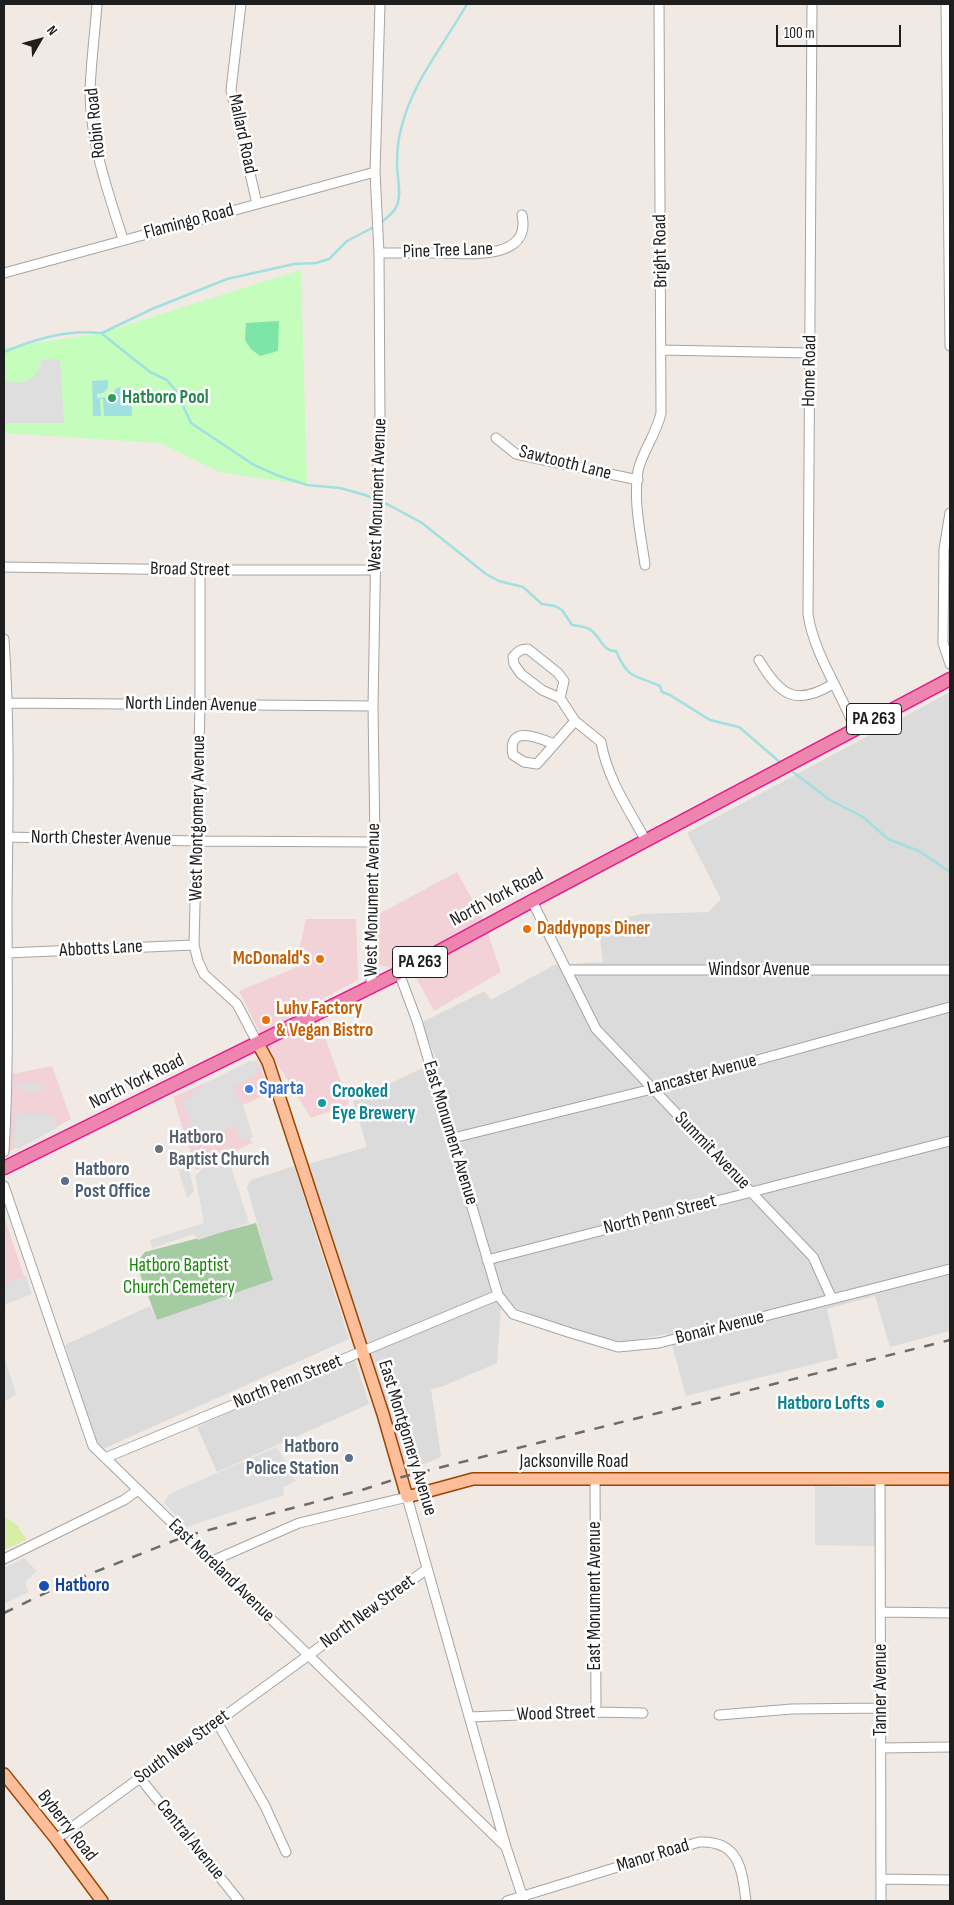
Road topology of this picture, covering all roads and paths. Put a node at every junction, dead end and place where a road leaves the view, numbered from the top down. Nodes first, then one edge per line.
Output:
1 (97, 4) edge
2 (241, 4) edge
3 (380, 4) edge
4 (659, 4) edge
5 (812, 4) edge
6 (946, 4) edge
7 (375, 172) junction
8 (257, 204) junction
9 (522, 215) dead end
10 (123, 239) junction
11 (379, 253) junction
12 (4, 273) edge
13 (950, 346) edge
14 (662, 350) junction
15 (810, 354) junction
16 (496, 438) dead end
17 (638, 480) junction
18 (950, 512) edge
19 (645, 565) dead end
20 (4, 566) edge
21 (200, 570) junction
22 (376, 570) junction
23 (4, 640) edge
24 (758, 660) dead end
25 (950, 664) edge
26 (950, 679) edge
27 (833, 684) junction
28 (560, 698) junction
29 (6, 703) edge
30 (200, 706) junction
31 (373, 706) junction
32 (575, 721) junction
33 (855, 729) junction
34 (554, 744) junction
35 (6, 837) edge
36 (197, 841) junction
37 (375, 842) junction
38 (646, 842) junction
39 (532, 901) junction
40 (194, 945) junction
41 (7, 953) junction
42 (567, 970) junction
43 (950, 970) edge
44 (399, 973) junction
45 (371, 987) junction
46 (950, 1007) edge
47 (6, 1014) edge
48 (258, 1044) junction
49 (652, 1089) junction
50 (453, 1138) junction
51 (950, 1141) edge
52 (4, 1152) edge
53 (4, 1168) edge
54 (4, 1186) edge
55 (752, 1192) junction
56 (487, 1260) junction
57 (950, 1269) edge
58 (498, 1295) junction
59 (832, 1299) junction
60 (362, 1351) junction
61 (105, 1458) junction
62 (594, 1479) junction
63 (880, 1479) junction
64 (950, 1479) edge
65 (138, 1490) junction
66 (407, 1497) junction
67 (4, 1559) edge
68 (212, 1561) junction
69 (427, 1569) junction
70 (881, 1612) junction
71 (950, 1613) edge
72 (308, 1655) junction
73 (881, 1708) junction
74 (596, 1712) junction
75 (643, 1713) dead end
76 (719, 1715) dead end
77 (469, 1716) junction
78 (217, 1722) junction
79 (882, 1748) junction
80 (950, 1748) edge
81 (4, 1774) edge
82 (140, 1778) junction
83 (56, 1839) junction
84 (506, 1847) junction
85 (286, 1852) dead end
86 (881, 1879) junction
87 (950, 1880) edge
88 (523, 1899) edge
89 (102, 1901) edge
90 (239, 1901) edge
91 (507, 1901) edge
92 (746, 1901) edge
93 (881, 1901) edge

1 - 10 street, Robin Road
2 - 8 street, Mallard Road
3 - 7 street, West Monument Avenue
4 - 14 street, Bright Road
5 - 15 street, Home Road
6 - 13 street
7 - 8 street, Flamingo Road
7 - 11 street, West Monument Avenue
8 - 10 street, Flamingo Road
9 - 11 street, Pine Tree Lane
10 - 12 street, Flamingo Road
11 - 22 street, West Monument Avenue
14 - 15 street
14 - 17 street, Bright Road
15 - 27 street, Home Road
16 - 17 street, Sawtooth Lane
17 - 19 street, Bright Road
18 - 25 street
20 - 21 street, Broad Street
21 - 22 street, Broad Street
21 - 30 street, West Montgomery Avenue
22 - 31 street, West Monument Avenue
23 - 29 street
24 - 27 street
26 - 33 highway, North York Road / PA 263
27 - 33 street, Home Road
28 - 28 street
28 - 32 street
29 - 30 street, North Linden Avenue
29 - 35 street
30 - 31 street, North Linden Avenue
30 - 36 street, West Montgomery Avenue
31 - 37 street, West Monument Avenue
32 - 34 street
32 - 38 street
33 - 38 highway, North York Road / PA 263
34 - 34 street
35 - 36 street, North Chester Avenue
35 - 41 street
36 - 37 street, North Chester Avenue
36 - 40 street, West Montgomery Avenue
37 - 45 street, West Monument Avenue
38 - 39 highway, North York Road / PA 263
39 - 42 street, Summit Avenue
39 - 44 highway, North York Road / PA 263
40 - 41 street, Abbotts Lane
40 - 48 street, West Montgomery Avenue
41 - 47 street
42 - 43 street, Windsor Avenue
42 - 49 street, Summit Avenue
44 - 45 highway, North York Road / PA 263
44 - 50 street, East Monument Avenue
45 - 48 highway, North York Road / PA 263
46 - 49 street, Lancaster Avenue
47 - 52 street
48 - 53 highway, North York Road / PA 263
48 - 60 main road, East Montgomery Avenue
49 - 50 street, Lancaster Avenue
49 - 55 street, Summit Avenue
50 - 56 street, East Monument Avenue
51 - 55 street, North Penn Street
54 - 61 street, East Moreland Avenue
55 - 56 street, North Penn Street
55 - 59 street, Summit Avenue
56 - 58 street, East Monument Avenue
57 - 59 street, Bonair Avenue
58 - 59 street, Bonair Avenue
58 - 60 street, North Penn Street
60 - 61 street, North Penn Street
60 - 66 main road, East Montgomery Avenue
61 - 65 street, East Moreland Avenue
62 - 63 main road, Jacksonville Road
62 - 66 main road, Jacksonville Road
62 - 74 street, East Monument Avenue
63 - 64 main road, Jacksonville Road
63 - 70 street, Tanner Avenue
65 - 67 street
65 - 68 street, East Moreland Avenue
66 - 68 street, Jacksonville Road
66 - 69 street, East Montgomery Avenue
68 - 72 street, East Moreland Avenue
69 - 72 street, North New Street
69 - 77 street, East Montgomery Avenue
70 - 71 street
70 - 73 street, Tanner Avenue
72 - 78 street, South New Street
72 - 84 street, East Moreland Avenue
73 - 76 street
73 - 79 street, Tanner Avenue
74 - 75 street, Wood Street
74 - 77 street, Wood Street
77 - 84 street, East Montgomery Avenue
78 - 82 street, South New Street
78 - 85 street
79 - 80 street
79 - 86 street, Tanner Avenue
81 - 83 main road, Byberry Road
82 - 83 street, South New Street
82 - 90 street, Central Avenue
83 - 89 main road, Byberry Road
84 - 88 street, East Moreland Avenue
86 - 87 street
86 - 93 street, Tanner Avenue
88 - 91 street, Manor Road
88 - 92 street, Manor Road

